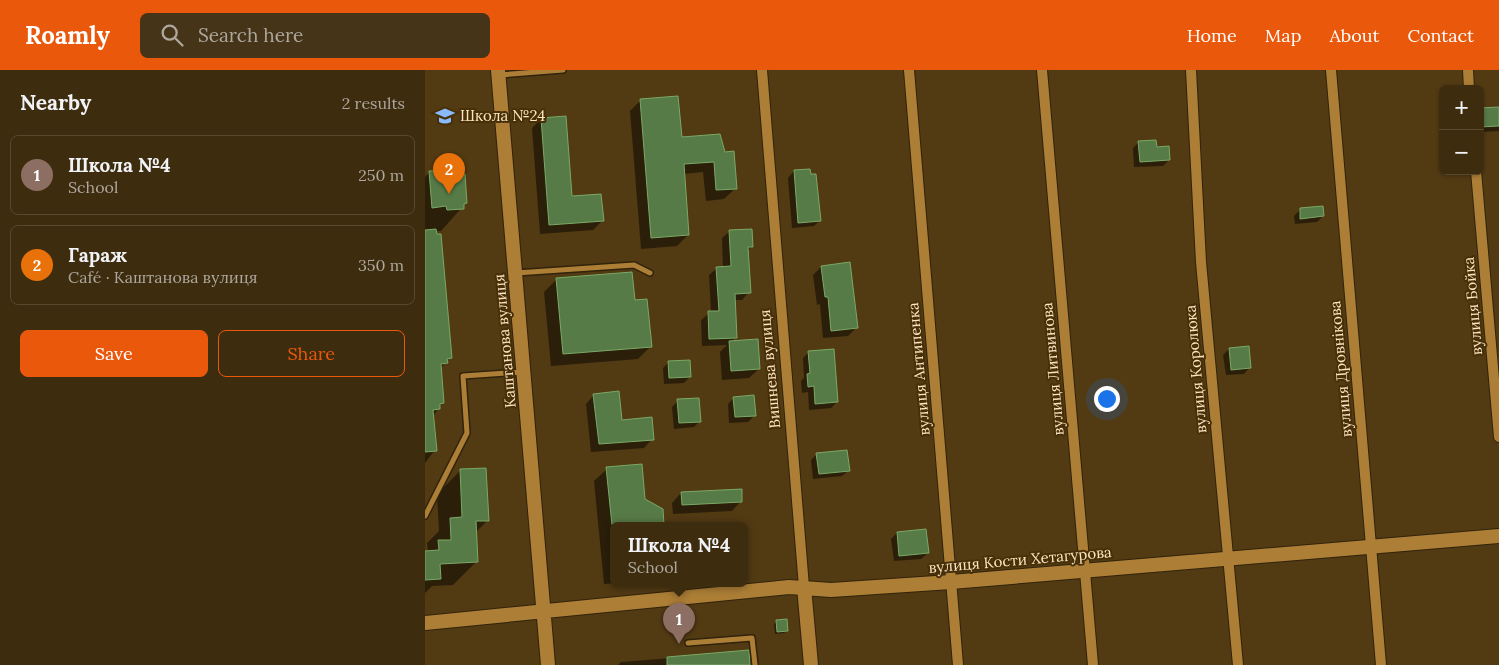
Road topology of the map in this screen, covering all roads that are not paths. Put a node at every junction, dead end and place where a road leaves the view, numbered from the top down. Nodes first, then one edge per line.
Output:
1 (563, 70) edge
2 (762, 70) edge
3 (909, 70) edge
4 (1043, 70) edge
5 (1191, 70) edge
6 (1331, 70) edge
7 (1468, 70) edge
8 (498, 72) edge
9 (1469, 85) edge
10 (1476, 175) edge
11 (651, 273) dead end
12 (516, 274) junction
13 (525, 372) junction
14 (1499, 437) edge
15 (425, 516) edge
16 (1499, 536) edge
17 (1370, 548) junction
18 (1229, 559) junction
19 (1085, 571) junction
20 (951, 582) junction
21 (804, 587) junction
22 (543, 610) junction
23 (425, 623) edge
24 (688, 642) dead end
25 (548, 665) edge
26 (755, 665) edge
27 (811, 665) edge
28 (958, 665) edge
29 (1093, 665) edge
30 (1238, 665) edge
31 (1381, 665) edge

1 - 8 lane
2 - 21 street, Вишнева вулиця
3 - 20 street, вулиця Антипенка
4 - 19 street, вулиця Литвинова
5 - 18 street, вулиця Королюка
6 - 17 street, вулиця Дровнікова
7 - 9 street
8 - 12 street, Каштанова вулиця
10 - 14 street, вулиця Бойка
11 - 12 lane
12 - 13 street, Каштанова вулиця
13 - 15 lane
13 - 22 street, Каштанова вулиця
16 - 17 street, вулиця Кости Хетагурова
17 - 18 street, вулиця Кости Хетагурова
17 - 31 street, вулиця Дровнікова
18 - 19 street, вулиця Кости Хетагурова
18 - 30 street, вулиця Королюка
19 - 20 street, вулиця Кости Хетагурова
19 - 29 street, вулиця Литвинова
20 - 21 street, вулиця Кости Хетагурова
20 - 28 street, вулиця Антипенка
21 - 22 street, вулиця Кости Хетагурова
21 - 27 street, Вишнева вулиця
22 - 23 street, вулиця Кости Хетагурова
22 - 25 street, Каштанова вулиця
24 - 26 lane

